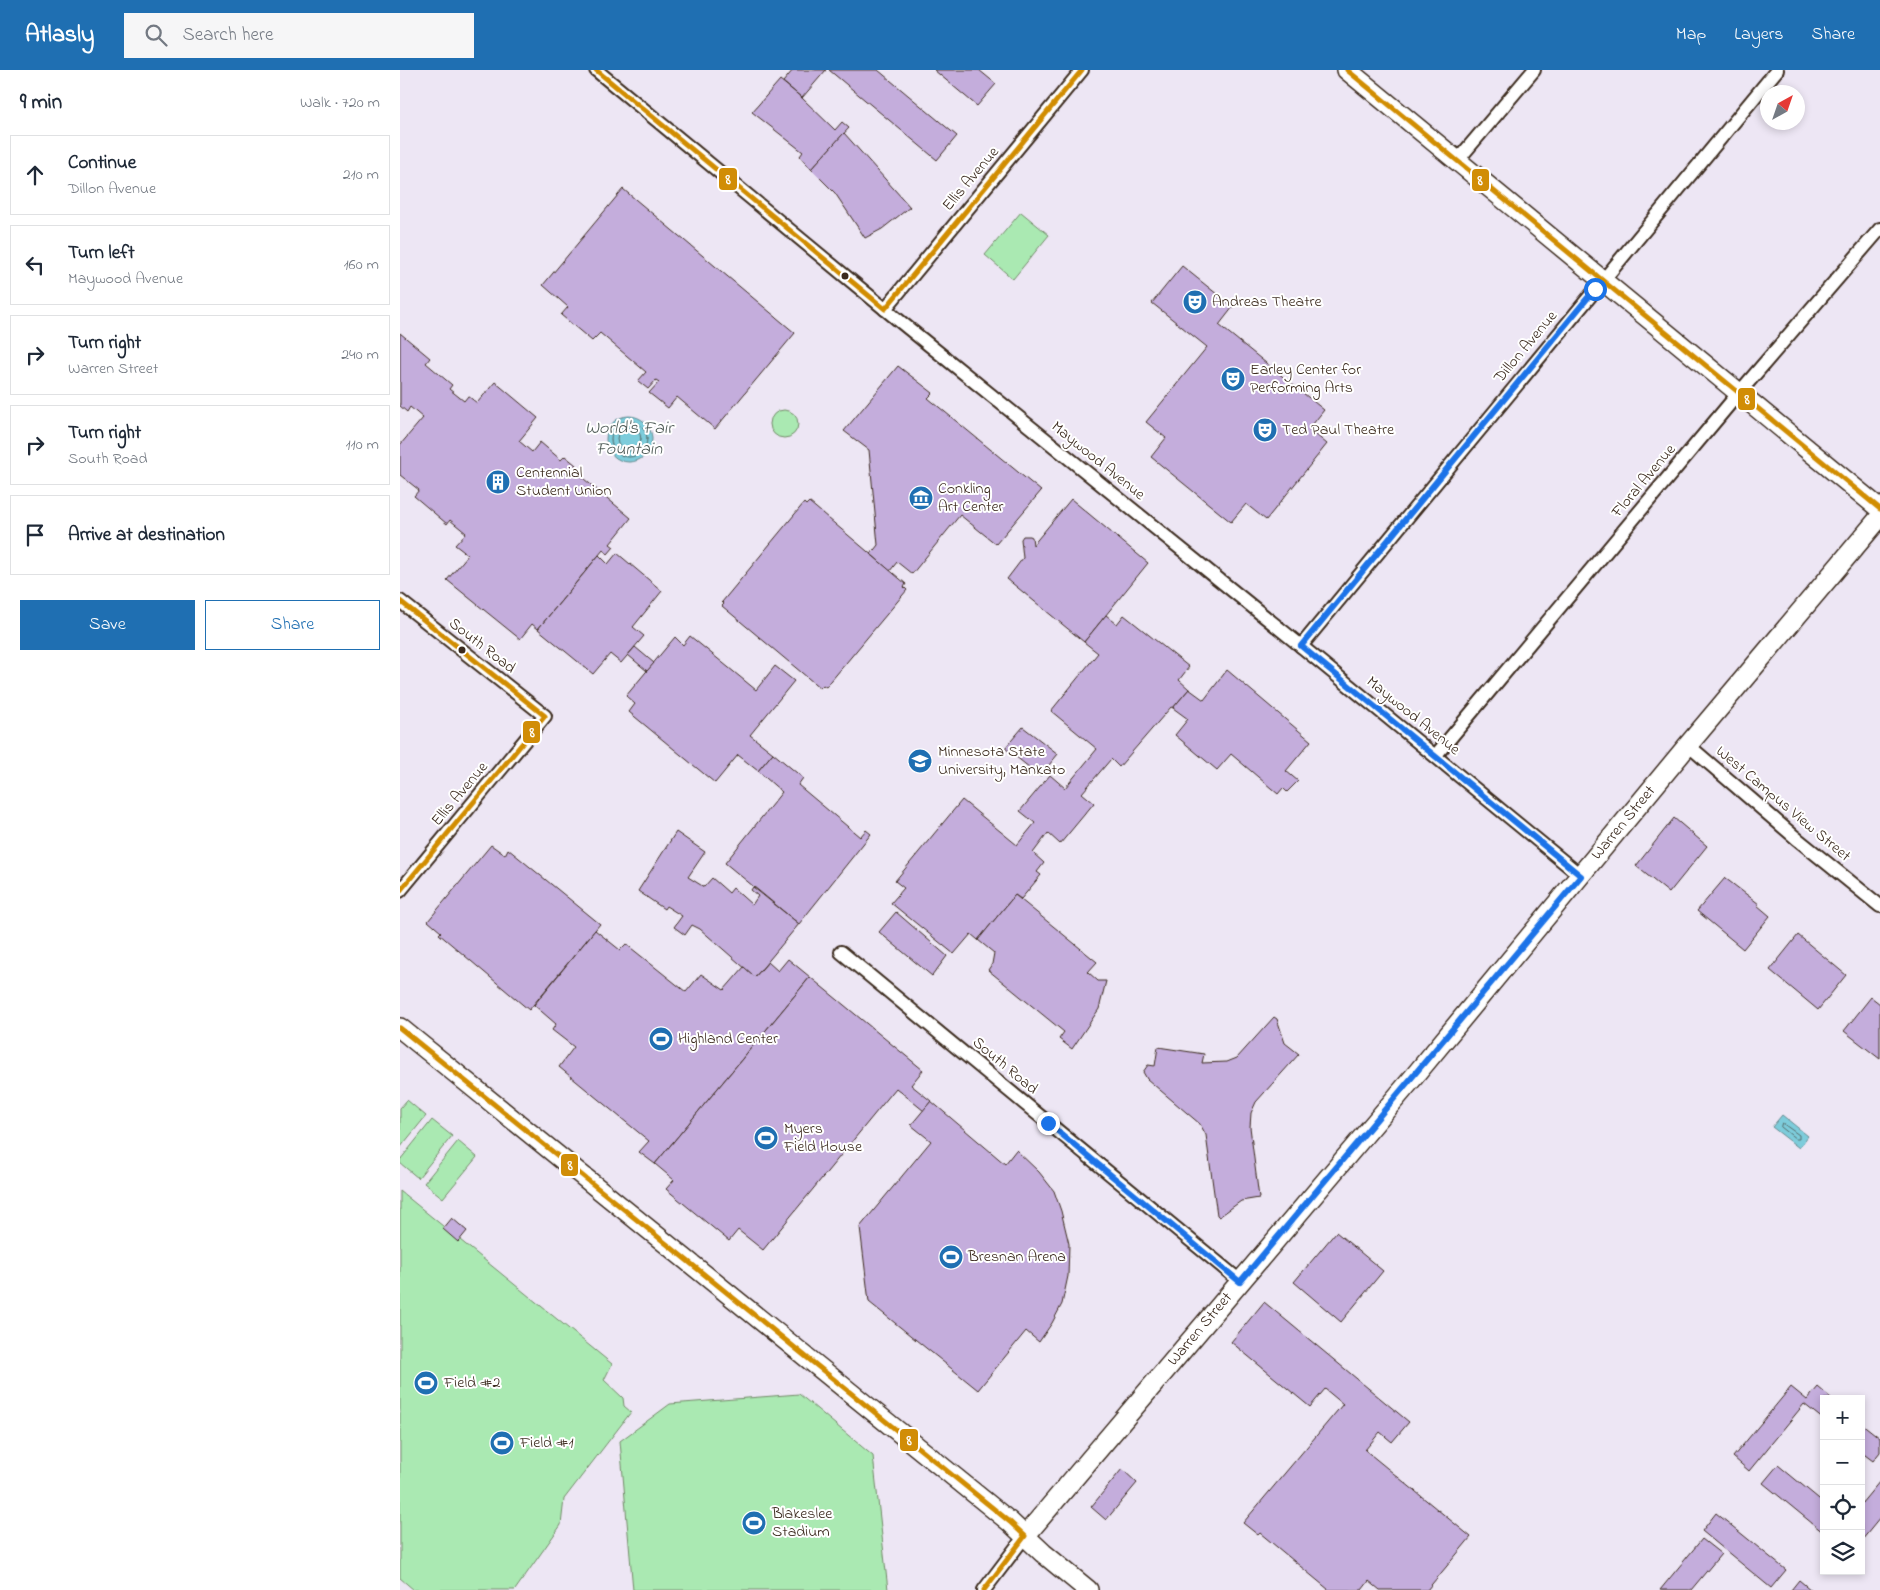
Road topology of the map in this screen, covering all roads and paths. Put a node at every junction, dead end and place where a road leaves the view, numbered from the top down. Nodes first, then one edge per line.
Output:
1 (596, 70) edge
2 (1082, 70) edge
3 (1347, 70) edge
4 (1534, 70) edge
5 (1777, 70) edge
6 (1457, 161) junction
7 (1880, 229) edge
8 (1603, 280) junction
9 (885, 309) junction
10 (1739, 393) junction
11 (1880, 509) edge
12 (1880, 517) edge
13 (400, 601) edge
14 (1301, 646) junction
15 (545, 716) joint
16 (1688, 745) junction
17 (1436, 756) junction
18 (1581, 876) junction
19 (400, 891) edge
20 (1880, 906) edge
21 (841, 952) dead end
22 (400, 1028) edge
23 (1240, 1282) junction
24 (1026, 1536) junction
25 (984, 1590) edge
26 (1088, 1590) edge

1 - 9 street, Maywood Avenue
2 - 9 street, Ellis Avenue
3 - 6 street
4 - 6 street
5 - 8 street, Dillon Avenue
6 - 8 street
7 - 10 street, Floral Avenue
8 - 10 street
8 - 14 street, Dillon Avenue
9 - 14 street, Maywood Avenue
10 - 11 street
10 - 17 street, Floral Avenue
12 - 16 street, Warren Street
13 - 15 street, South Road
14 - 17 street, Maywood Avenue
15 - 19 street, Ellis Avenue
16 - 18 street, Warren Street
16 - 20 street, West Campus View Street
17 - 18 street, Maywood Avenue
18 - 23 street, Warren Street
21 - 23 street, South Road
22 - 24 street
23 - 24 street, Warren Street
24 - 25 street, Warren Street
24 - 26 street

